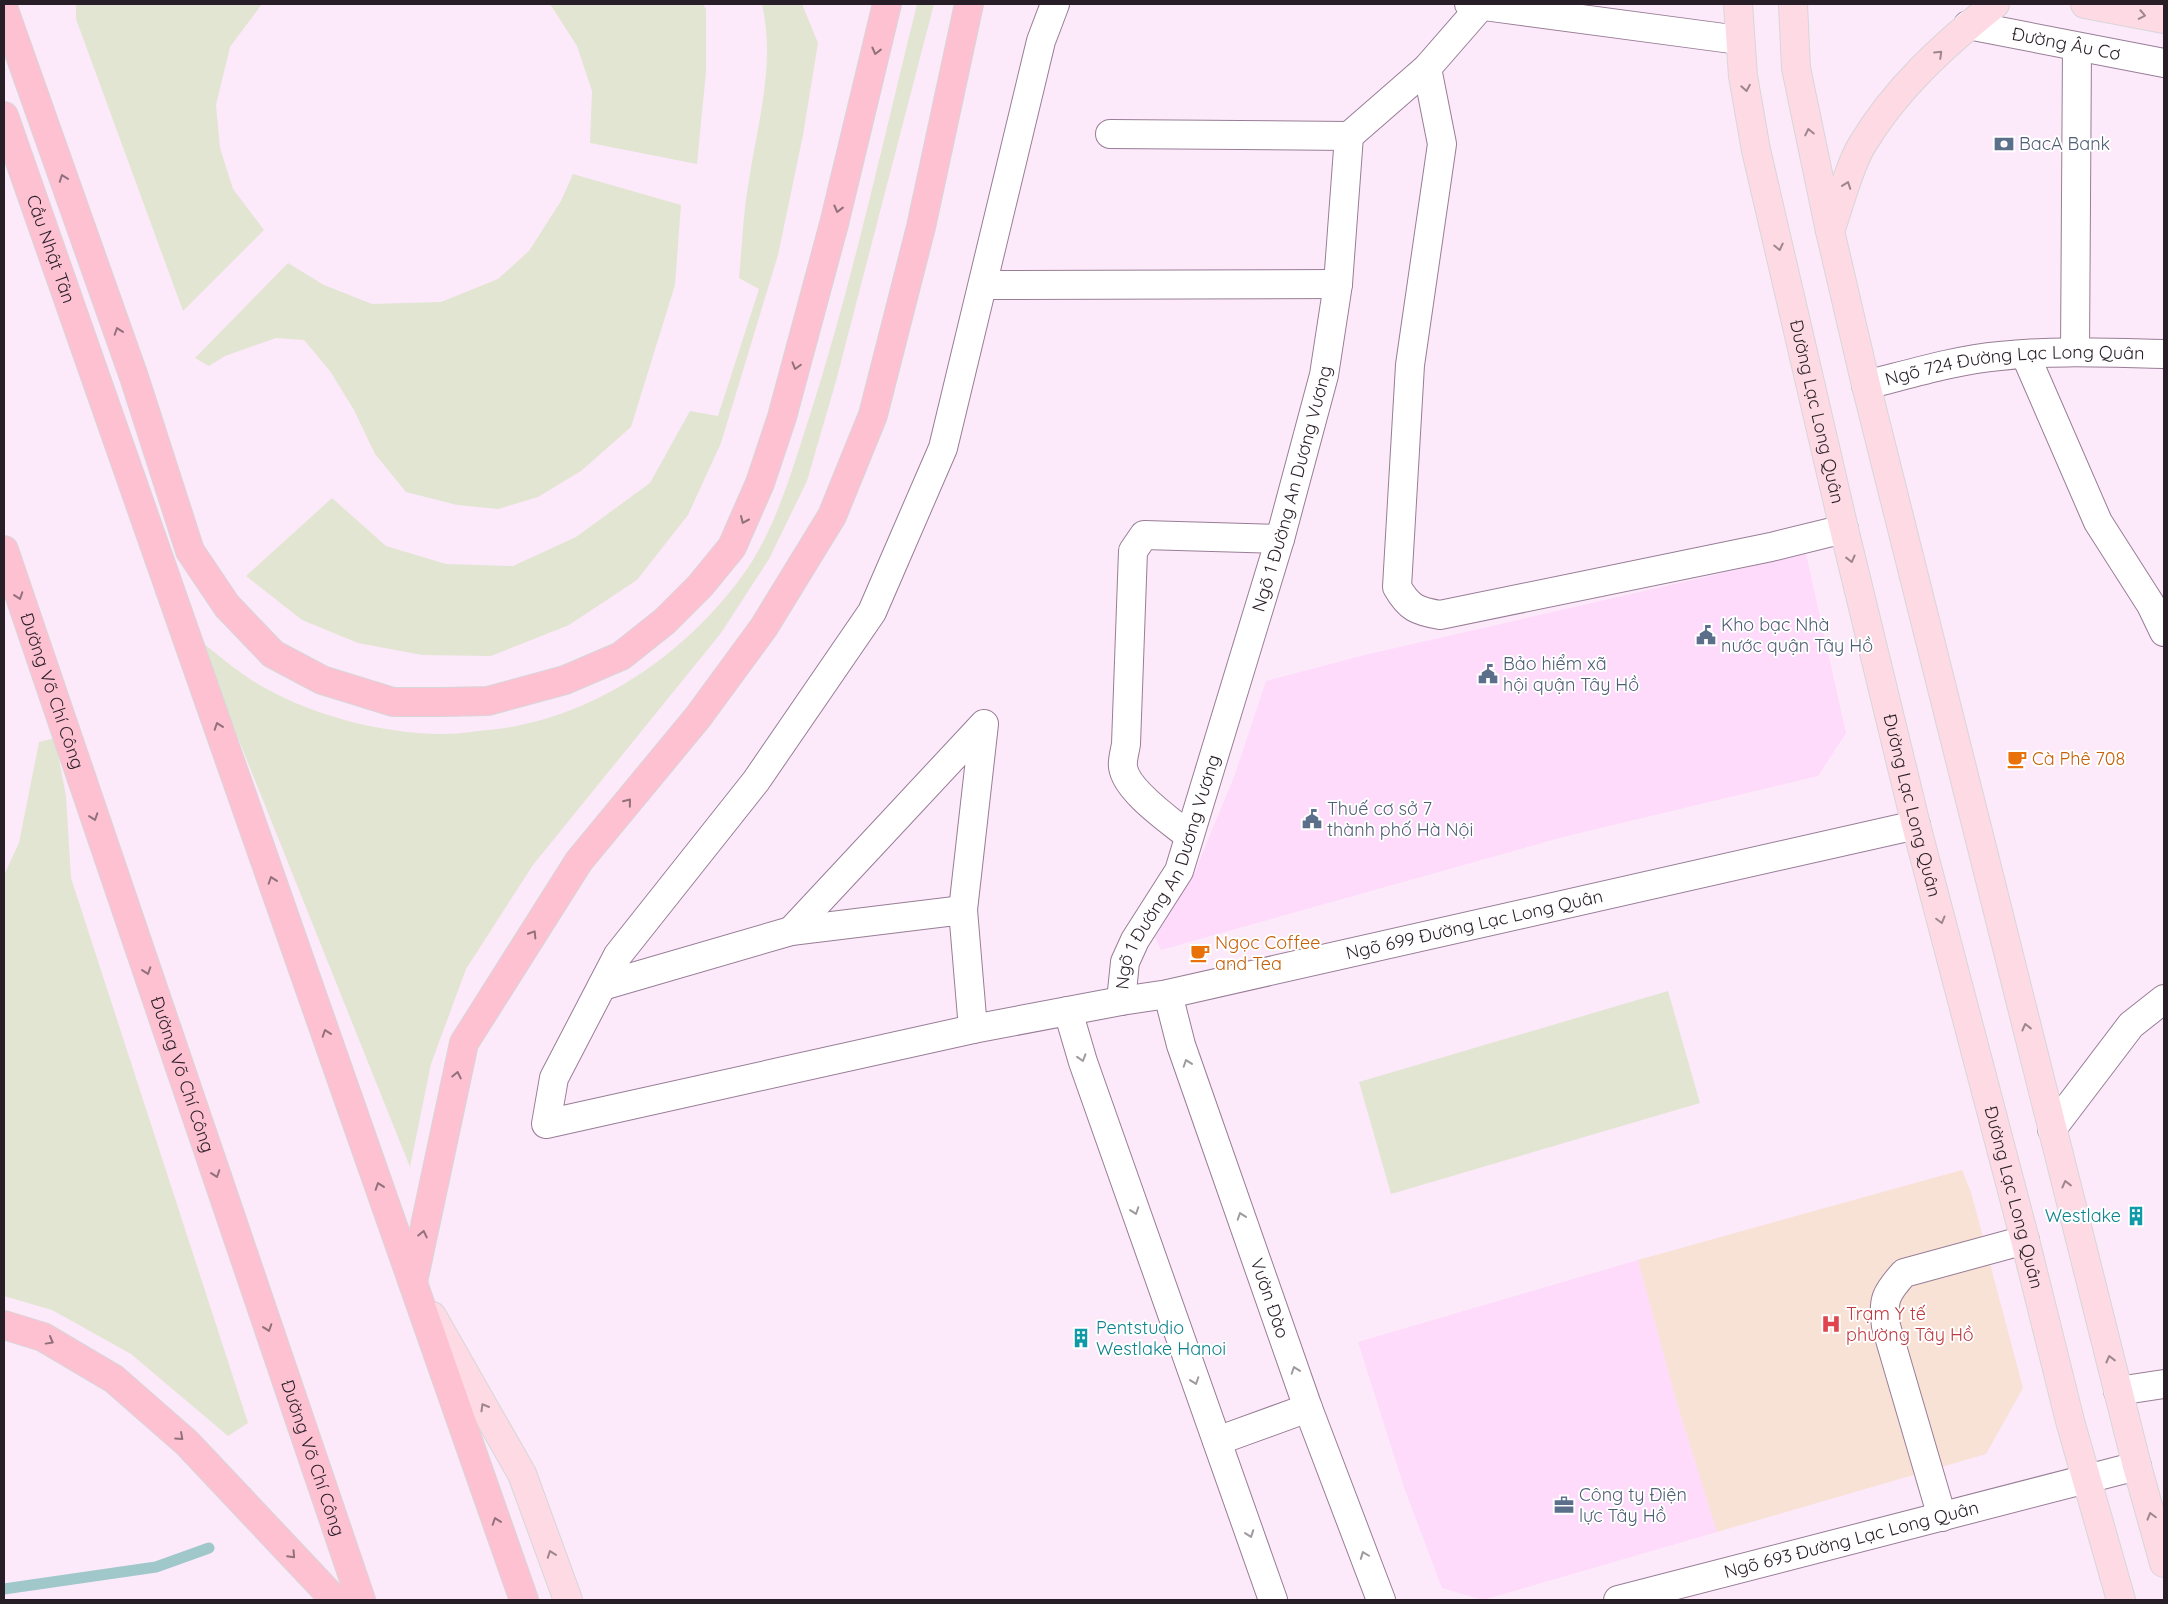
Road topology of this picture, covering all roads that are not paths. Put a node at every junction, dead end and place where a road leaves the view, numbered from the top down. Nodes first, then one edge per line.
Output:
1 (887, 4) edge
2 (969, 4) edge
3 (1738, 4) edge
4 (1793, 4) edge
5 (1995, 4) edge
6 (2085, 4) edge
7 (1054, 5) edge
8 (1475, 5) edge
9 (4, 10) edge
10 (2164, 19) edge
11 (1968, 25) junction
12 (1740, 40) junction
13 (2077, 46) junction
14 (2164, 63) edge
15 (1427, 68) junction
16 (4, 116) edge
17 (1110, 134) dead end
18 (1350, 136) junction
19 (1830, 231) junction
20 (1338, 284) junction
21 (984, 285) junction
22 (2075, 352) junction
23 (2024, 354) junction
24 (2164, 354) edge
25 (1866, 385) junction
26 (1844, 529) junction
27 (1280, 539) junction
28 (4, 550) edge
29 (2164, 632) edge
30 (1916, 825) junction
31 (1190, 836) junction
32 (963, 910) junction
33 (791, 931) junction
34 (602, 986) junction
35 (1168, 994) junction
36 (2164, 999) edge
37 (1121, 1001) junction
38 (1068, 1011) junction
39 (973, 1029) junction
40 (2052, 1129) junction
41 (2025, 1240) junction
42 (412, 1282) junction
43 (4, 1325) edge
44 (2164, 1384) edge
45 (2118, 1391) junction
46 (1308, 1408) junction
47 (1217, 1441) junction
48 (2137, 1466) junction
49 (2086, 1480) junction
50 (1942, 1517) junction
51 (2164, 1563) edge
52 (335, 1600) edge
53 (361, 1600) edge
54 (524, 1600) edge
55 (568, 1600) edge
56 (1273, 1600) edge
57 (1381, 1600) edge
58 (1618, 1600) edge
59 (2121, 1600) edge

1 -> 9 highway
42 -> 2 highway
3 - 12 main road, Đường Lạc Long Quân
19 -> 4 main road
5 - 11 main road
6 -> 10 main road
7 - 21 street
8 - 12 street
8 - 15 street
11 - 13 street, Đường Âu Cơ
19 -> 11 main road
12 -> 26 main road, Đường Lạc Long Quân
13 - 14 street, Đường Âu Cơ
13 - 22 street
15 - 18 street
15 - 26 street
42 -> 16 highway, Cầu Nhật Tân
17 - 18 street
18 - 20 street, Ngõ 1 Đường An Dương Vương
19 - 25 main road
20 - 21 street
20 - 27 street, Ngõ 1 Đường An Dương Vương
21 - 34 street
22 - 23 street, Ngõ 724 Đường Lạc Long Quân
22 - 24 street, Ngõ 724 Đường Lạc Long Quân
23 - 25 street, Ngõ 724 Đường Lạc Long Quân
23 - 29 street
40 -> 25 main road
26 -> 30 main road, Đường Lạc Long Quân
27 - 31 street, Ngõ 1 Đường An Dương Vương
27 - 31 street
28 -> 53 highway, Đường Võ Chí Công
30 - 35 street, Ngõ 699 Đường Lạc Long Quân
30 -> 41 main road, Đường Lạc Long Quân
31 - 37 street, Ngõ 1 Đường An Dương Vương
32 - 33 street
32 - 33 street
32 - 39 street
33 - 34 street
34 - 39 street, Ngõ 699 Đường Lạc Long Quân
35 - 37 street, Ngõ 699 Đường Lạc Long Quân
46 -> 35 street, Vườn Đào
36 - 40 street
37 - 38 street, Ngõ 699 Đường Lạc Long Quân
38 - 39 street, Ngõ 699 Đường Lạc Long Quân
38 -> 47 street
45 -> 40 main road
41 - 49 main road, Đường Lạc Long Quân
41 - 50 street
54 -> 42 highway
55 -> 42 main road
43 -> 52 highway
44 - 45 street
45 - 48 main road
46 - 47 street
57 -> 46 street, Vườn Đào
47 -> 56 street
48 - 49 street, Ngõ 693 Đường Lạc Long Quân
51 -> 48 main road
49 - 50 street, Ngõ 693 Đường Lạc Long Quân
49 - 59 main road, Đường Lạc Long Quân
50 - 58 street, Ngõ 693 Đường Lạc Long Quân

